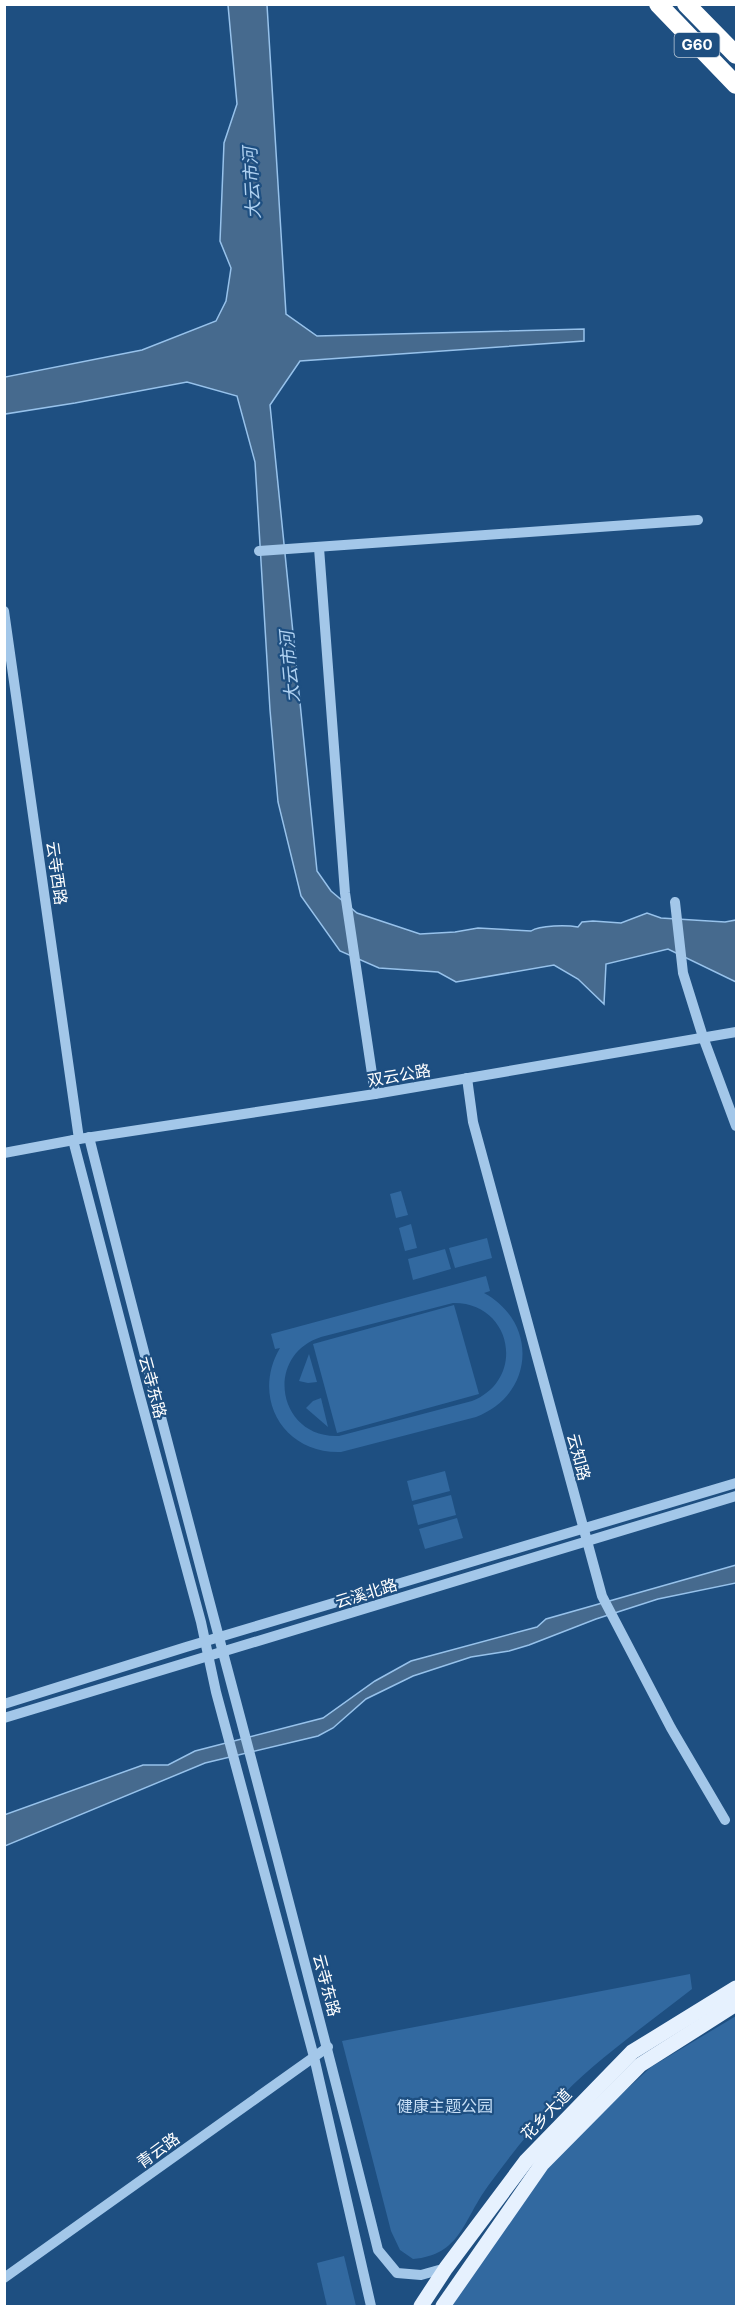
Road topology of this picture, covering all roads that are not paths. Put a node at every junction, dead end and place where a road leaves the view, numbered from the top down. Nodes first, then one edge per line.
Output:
1 (658, 4) edge
2 (686, 4) edge
3 (736, 55) edge
4 (736, 85) edge
5 (698, 520) dead end
6 (319, 548) junction
7 (259, 551) dead end
8 (4, 611) edge
9 (675, 902) dead end
10 (736, 1032) edge
11 (703, 1037) junction
12 (467, 1078) junction
13 (375, 1094) junction
14 (736, 1126) edge
15 (80, 1139) junction
16 (4, 1153) edge
17 (736, 1483) edge
18 (736, 1496) edge
19 (583, 1529) junction
20 (586, 1542) junction
21 (220, 1638) junction
22 (206, 1642) junction
23 (223, 1652) junction
24 (208, 1656) junction
25 (4, 1704) edge
26 (4, 1718) edge
27 (725, 1820) dead end
28 (736, 1988) edge
29 (736, 2004) edge
30 (328, 2047) junction
31 (314, 2057) junction
32 (446, 2268) junction
33 (4, 2278) edge
34 (371, 2307) edge
35 (421, 2307) edge
36 (443, 2307) edge

1 - 4 highway, G60
2 - 3 highway, G60
5 - 6 street
6 - 7 street
6 - 13 street
8 - 15 street, 云寺西路
9 - 11 street
10 - 11 street, 双云公路
11 - 12 street, 双云公路
11 - 14 street
12 - 13 street, 双云公路
12 - 19 street, 云知路
13 - 15 street, 双云公路
15 - 16 street, 双云公路
15 - 21 street, 云寺东路
15 - 22 street, 云寺东路
17 - 19 street, 云溪北路
18 - 20 street, 云溪北路
19 - 20 street, 云知路
19 - 21 street, 云溪北路
20 - 23 street, 云溪北路
20 - 27 street, 云知路
21 - 22 street, 云溪北路
21 - 23 street, 云寺东路
22 - 24 street, 云寺东路
22 - 25 street, 云溪北路
23 - 24 street, 云溪北路
23 - 30 street, 云寺东路
24 - 26 street, 云溪北路
24 - 31 street, 云寺东路
28 - 32 main road, 花乡大道
29 - 36 main road, 花乡大道
30 - 31 street, 青云路
30 - 32 street, 云寺东路
31 - 33 street, 青云路
31 - 34 street, 云寺东路
32 - 35 main road, 花乡大道

